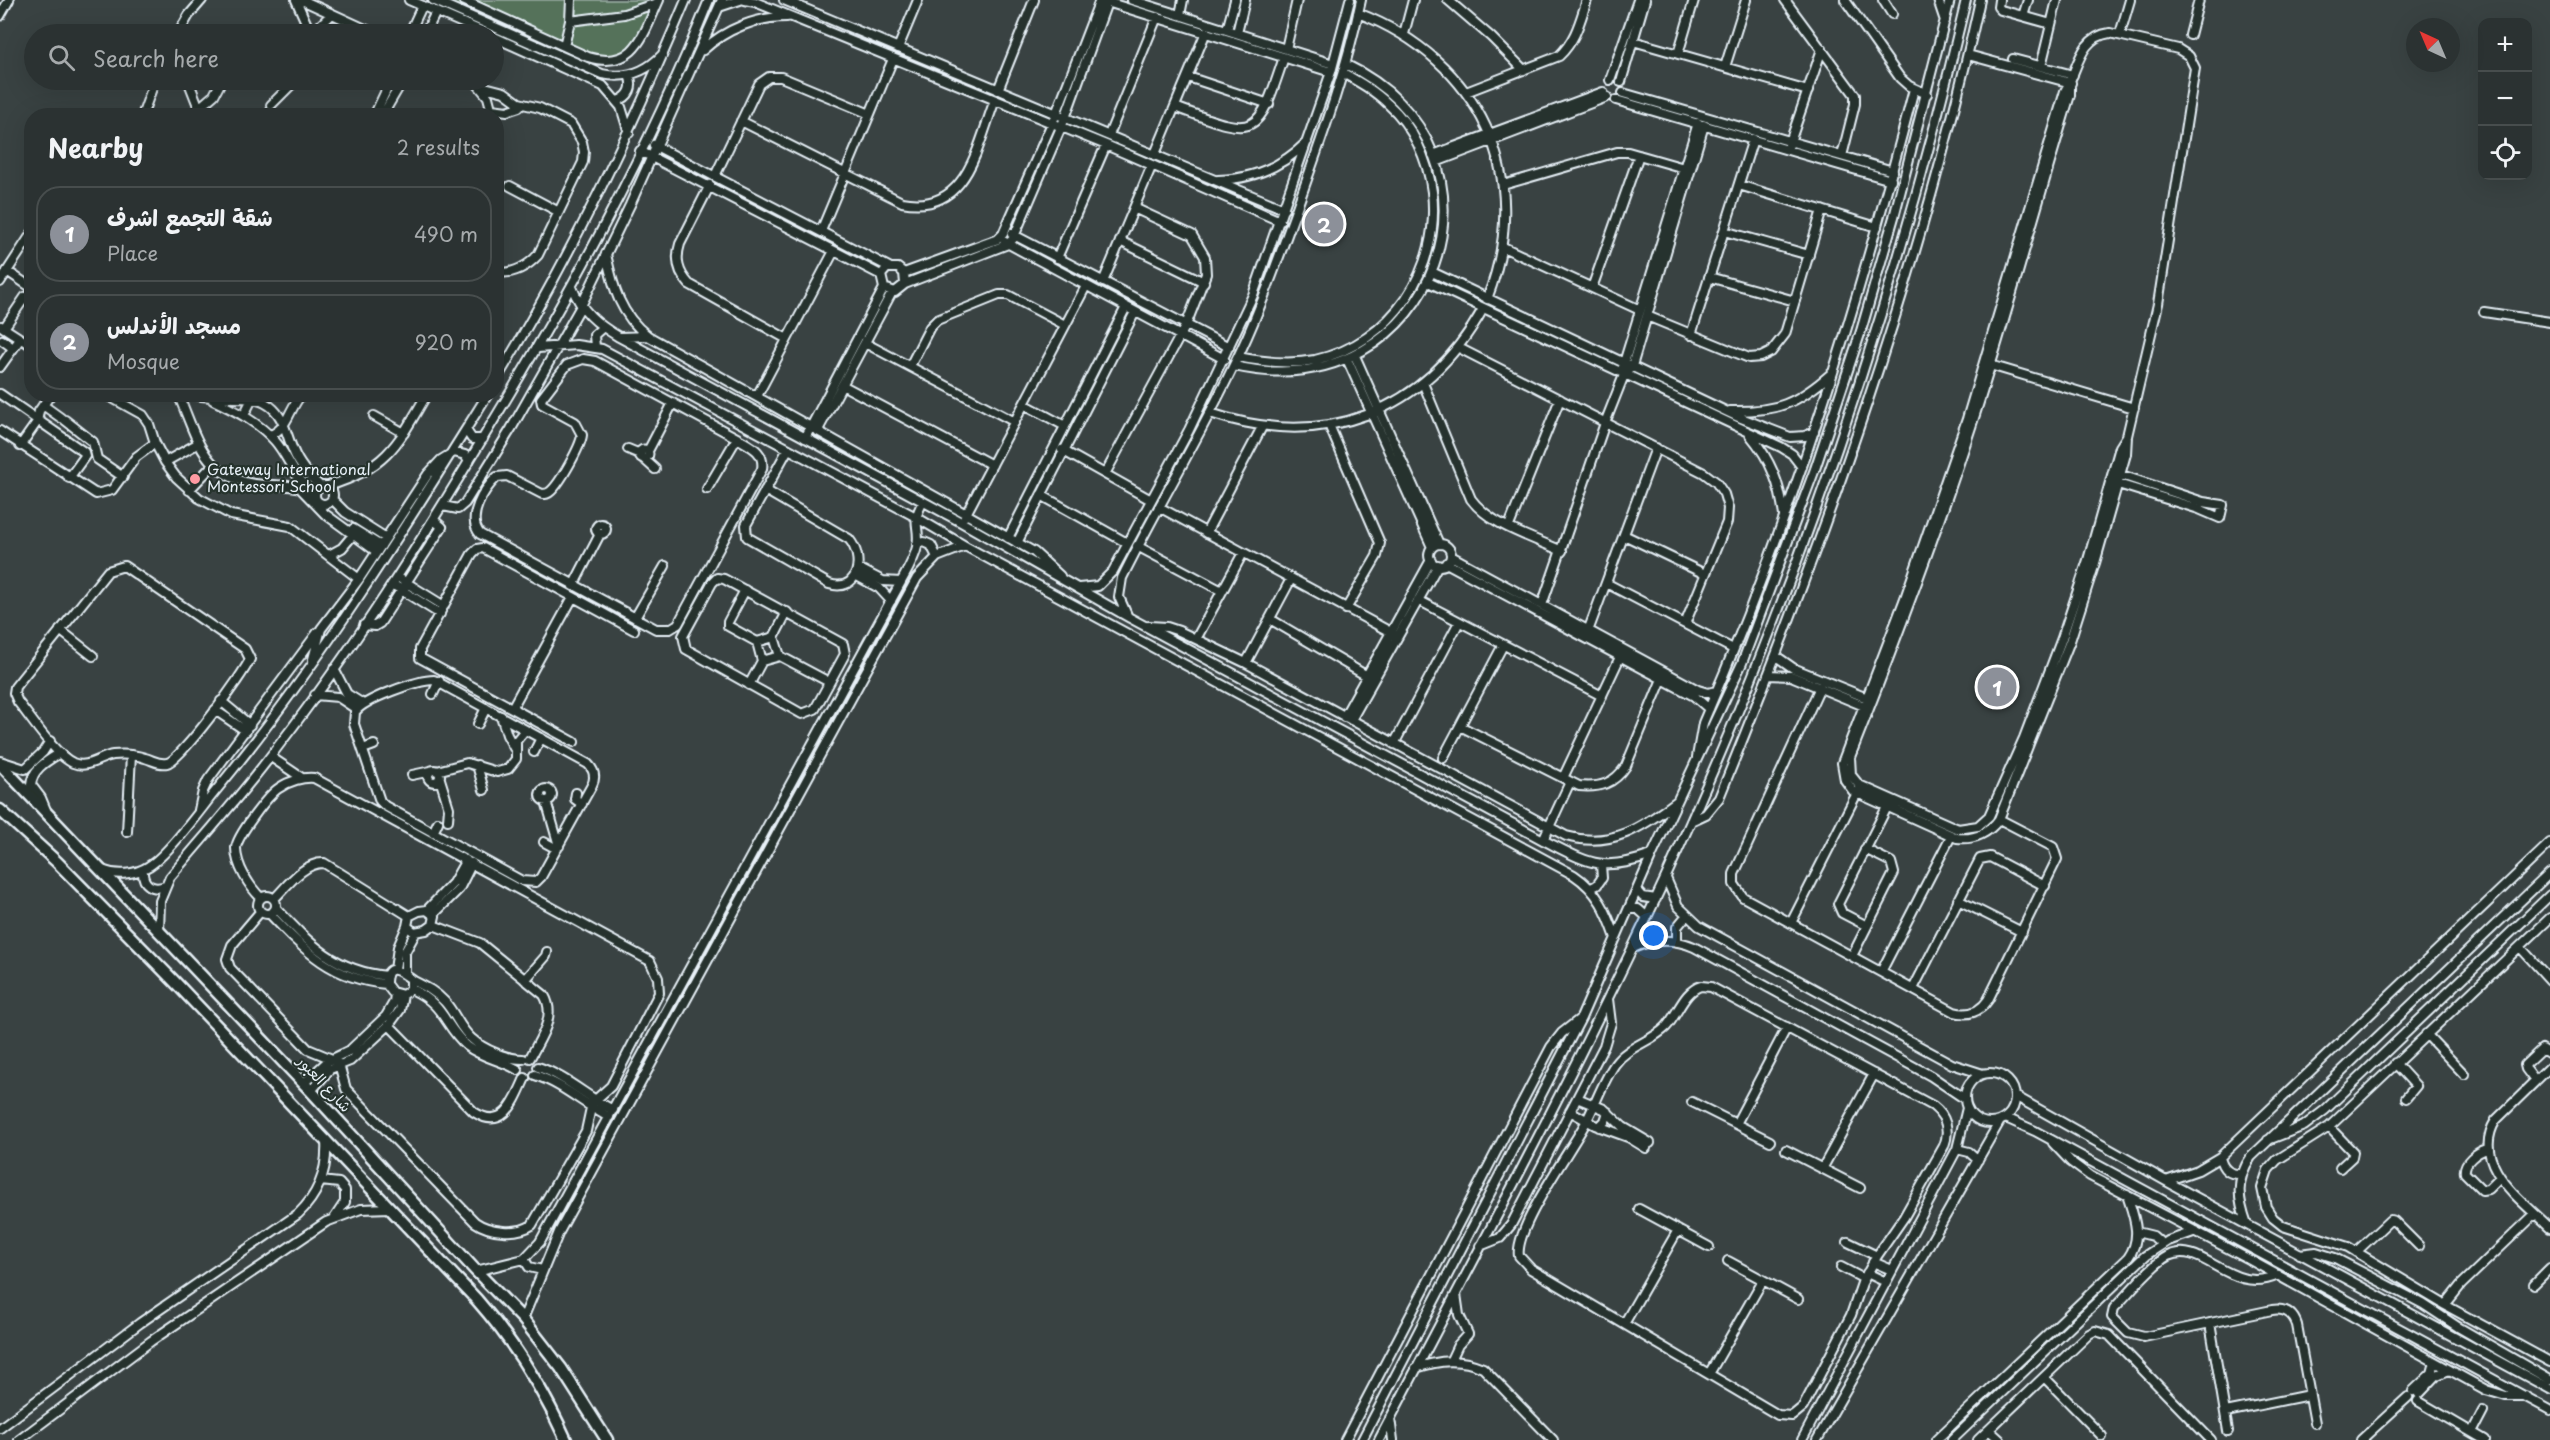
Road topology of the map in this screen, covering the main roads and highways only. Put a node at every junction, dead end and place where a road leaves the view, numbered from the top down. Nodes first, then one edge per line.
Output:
1 (0, 763) edge
2 (0, 810) edge
3 (566, 1440) edge
4 (607, 1440) edge

1 - 4 main road, شارع العبور
2 - 3 main road

